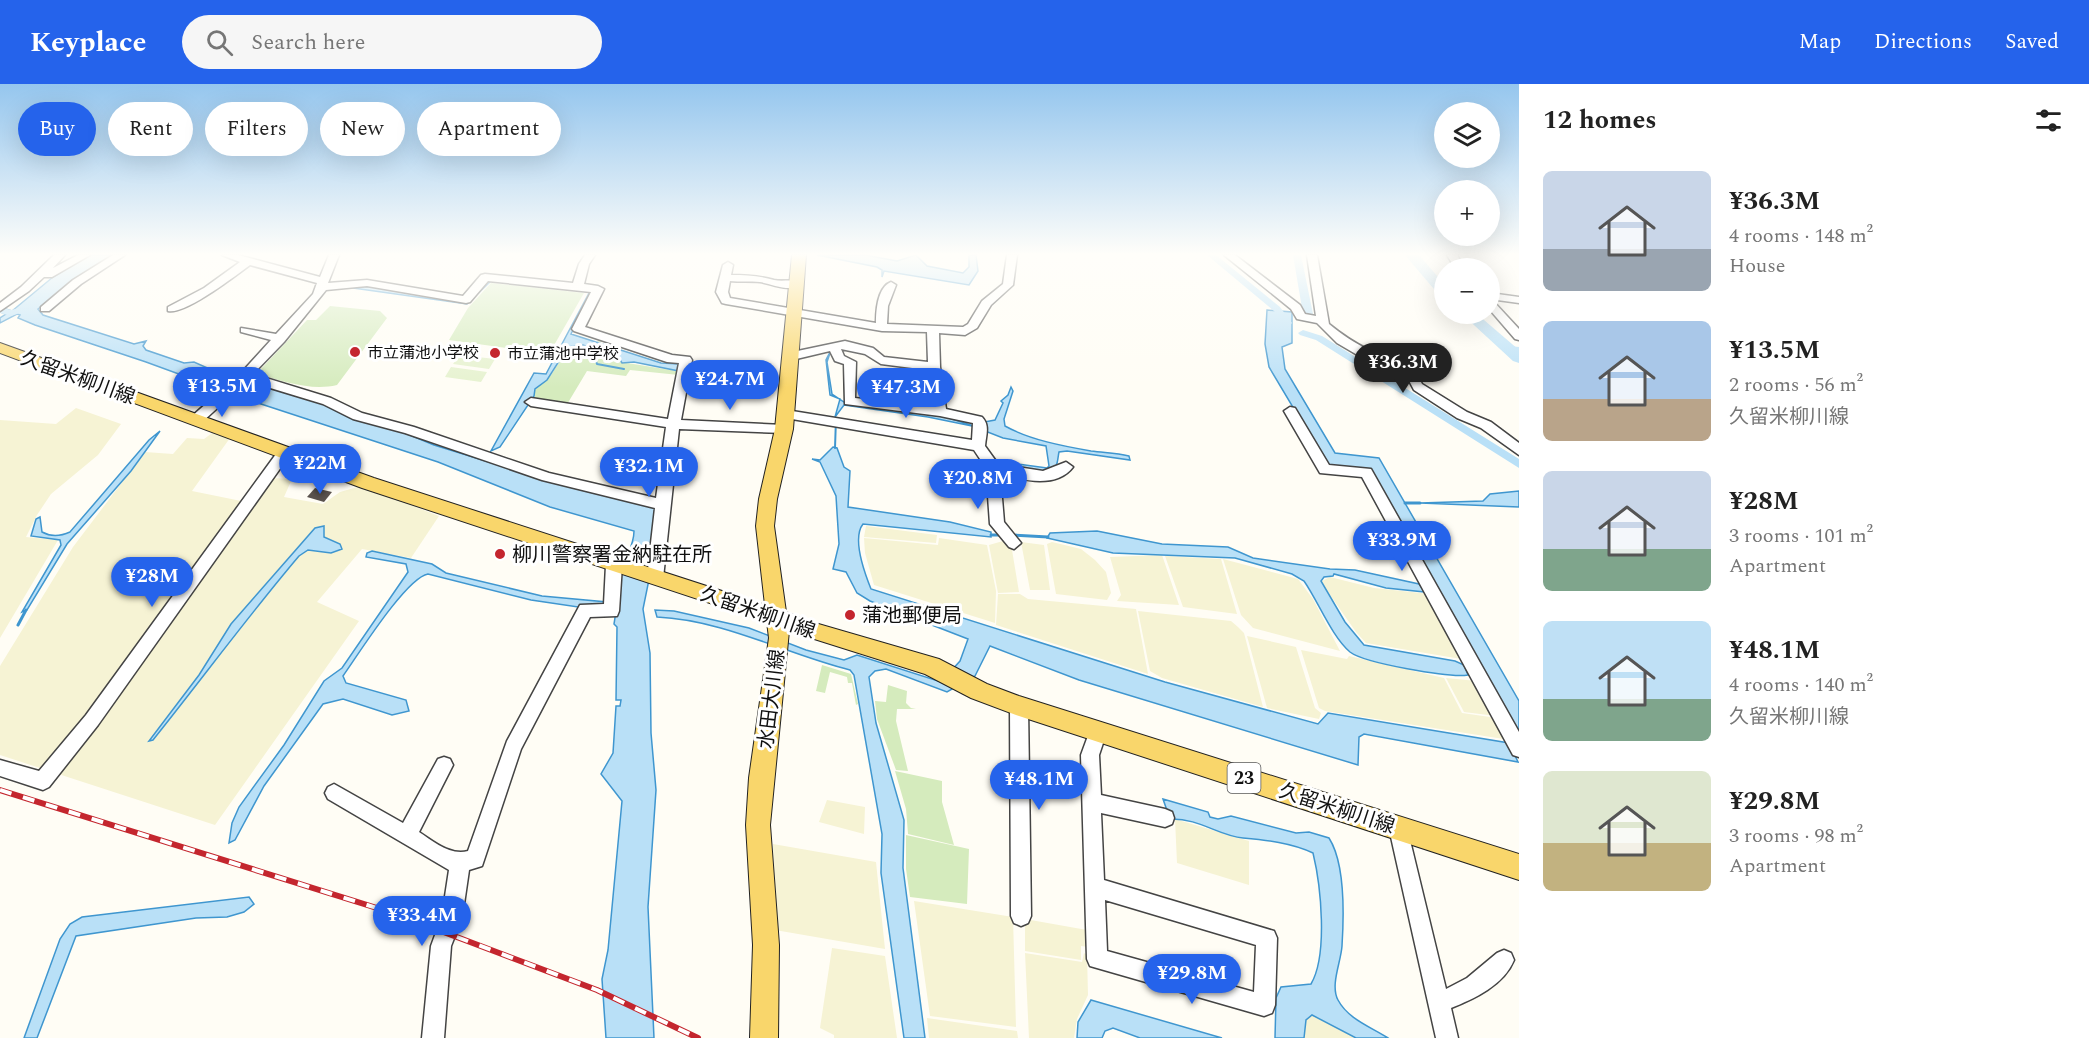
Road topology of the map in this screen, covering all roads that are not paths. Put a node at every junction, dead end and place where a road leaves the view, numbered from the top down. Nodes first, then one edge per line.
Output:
1 (56, 300) edge
2 (190, 300) edge
3 (314, 300) edge
4 (593, 300) edge
5 (725, 300) edge
6 (796, 300) edge
7 (884, 300) edge
8 (990, 300) edge
9 (1286, 300) edge
10 (1319, 300) edge
11 (45, 309) dead end
12 (172, 309) dead end
13 (795, 312) junction
14 (1500, 315) edge
15 (1323, 321) junction
16 (882, 328) junction
17 (933, 328) junction
18 (245, 330) dead end
19 (1519, 336) edge
20 (280, 339) junction
21 (834, 347) junction
22 (0, 348) edge
23 (792, 356) junction
24 (934, 367) junction
25 (242, 379) junction
26 (531, 402) dead end
27 (1290, 411) dead end
28 (940, 412) junction
29 (196, 420) junction
30 (785, 421) junction
31 (674, 424) junction
32 (978, 446) junction
33 (1519, 450) edge
34 (284, 453) junction
35 (1066, 467) dead end
36 (993, 468) junction
37 (664, 505) junction
38 (1014, 543) dead end
39 (618, 566) junction
40 (653, 578) junction
41 (777, 617) junction
42 (1019, 706) junction
43 (1098, 730) junction
44 (1519, 749) edge
45 (444, 765) dead end
46 (0, 768) edge
47 (334, 793) dead end
48 (1093, 802) junction
49 (1165, 818) dead end
50 (1398, 828) junction
51 (407, 835) junction
52 (460, 863) junction
53 (1519, 867) edge
54 (1095, 886) junction
55 (1022, 916) dead end
56 (1504, 960) dead end
57 (1439, 1002) junction
58 (433, 1038) edge
59 (764, 1038) edge
60 (1447, 1038) edge

1 - 11 street
2 - 12 street
3 - 20 street
4 - 31 street
5 - 13 street
6 - 13 main road, 水田大川線
7 - 16 street
8 - 17 street
9 - 15 street
10 - 15 street
13 - 16 street
13 - 23 main road, 水田大川線
14 - 19 street
15 - 33 street
16 - 17 street
17 - 24 street
18 - 20 street
20 - 25 street
21 - 23 street
21 - 24 street
21 - 28 street
22 - 29 main road, 久留米柳川線 / 23
23 - 30 main road, 水田大川線
24 - 28 street
25 - 29 street
25 - 37 street
26 - 31 street
27 - 44 street
28 - 32 street
29 - 34 main road, 久留米柳川線 / 23
30 - 31 street
30 - 32 street
30 - 41 main road, 水田大川線
31 - 37 street
32 - 36 street
34 - 39 main road, 久留米柳川線 / 23
34 - 46 street
35 - 36 street
36 - 38 street
37 - 40 street
39 - 40 main road, 久留米柳川線 / 23
39 - 52 street
40 - 41 main road, 久留米柳川線 / 23
41 - 42 main road, 久留米柳川線 / 23
41 - 59 main road, 水田大川線
42 - 43 main road, 久留米柳川線 / 23
42 - 55 street
43 - 48 street
43 - 50 main road, 久留米柳川線 / 23
45 - 51 street
47 - 51 street
48 - 49 street
48 - 54 street
50 - 53 main road, 久留米柳川線 / 23
50 - 57 street
51 - 52 street
52 - 58 street
54 - 54 street
56 - 57 street
57 - 60 street

